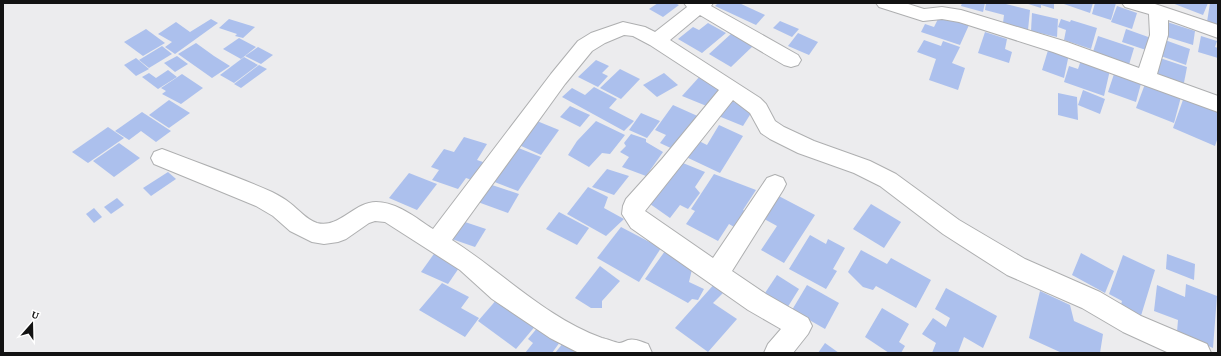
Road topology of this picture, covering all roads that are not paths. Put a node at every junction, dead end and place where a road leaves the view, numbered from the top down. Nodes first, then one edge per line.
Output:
1 (885, 3) edge
2 (1131, 3) edge
3 (698, 4) edge
4 (1158, 11) junction
5 (1218, 32) edge
6 (657, 40) junction
7 (791, 60) dead end
8 (1146, 78) junction
9 (731, 89) junction
10 (1218, 104) edge
11 (162, 158) dead end
12 (775, 184) dead end
13 (436, 243) junction
14 (717, 273) junction
15 (613, 353) edge
16 (627, 353) edge
17 (639, 353) edge
18 (777, 353) edge
19 (1198, 353) edge

1 - 8 street
2 - 4 street
3 - 6 street
3 - 7 street
4 - 5 street
4 - 8 street
6 - 9 street
6 - 13 street
8 - 10 street
9 - 14 street
9 - 19 street
11 - 13 street
12 - 14 street
13 - 15 street
14 - 18 street
16 - 17 street

